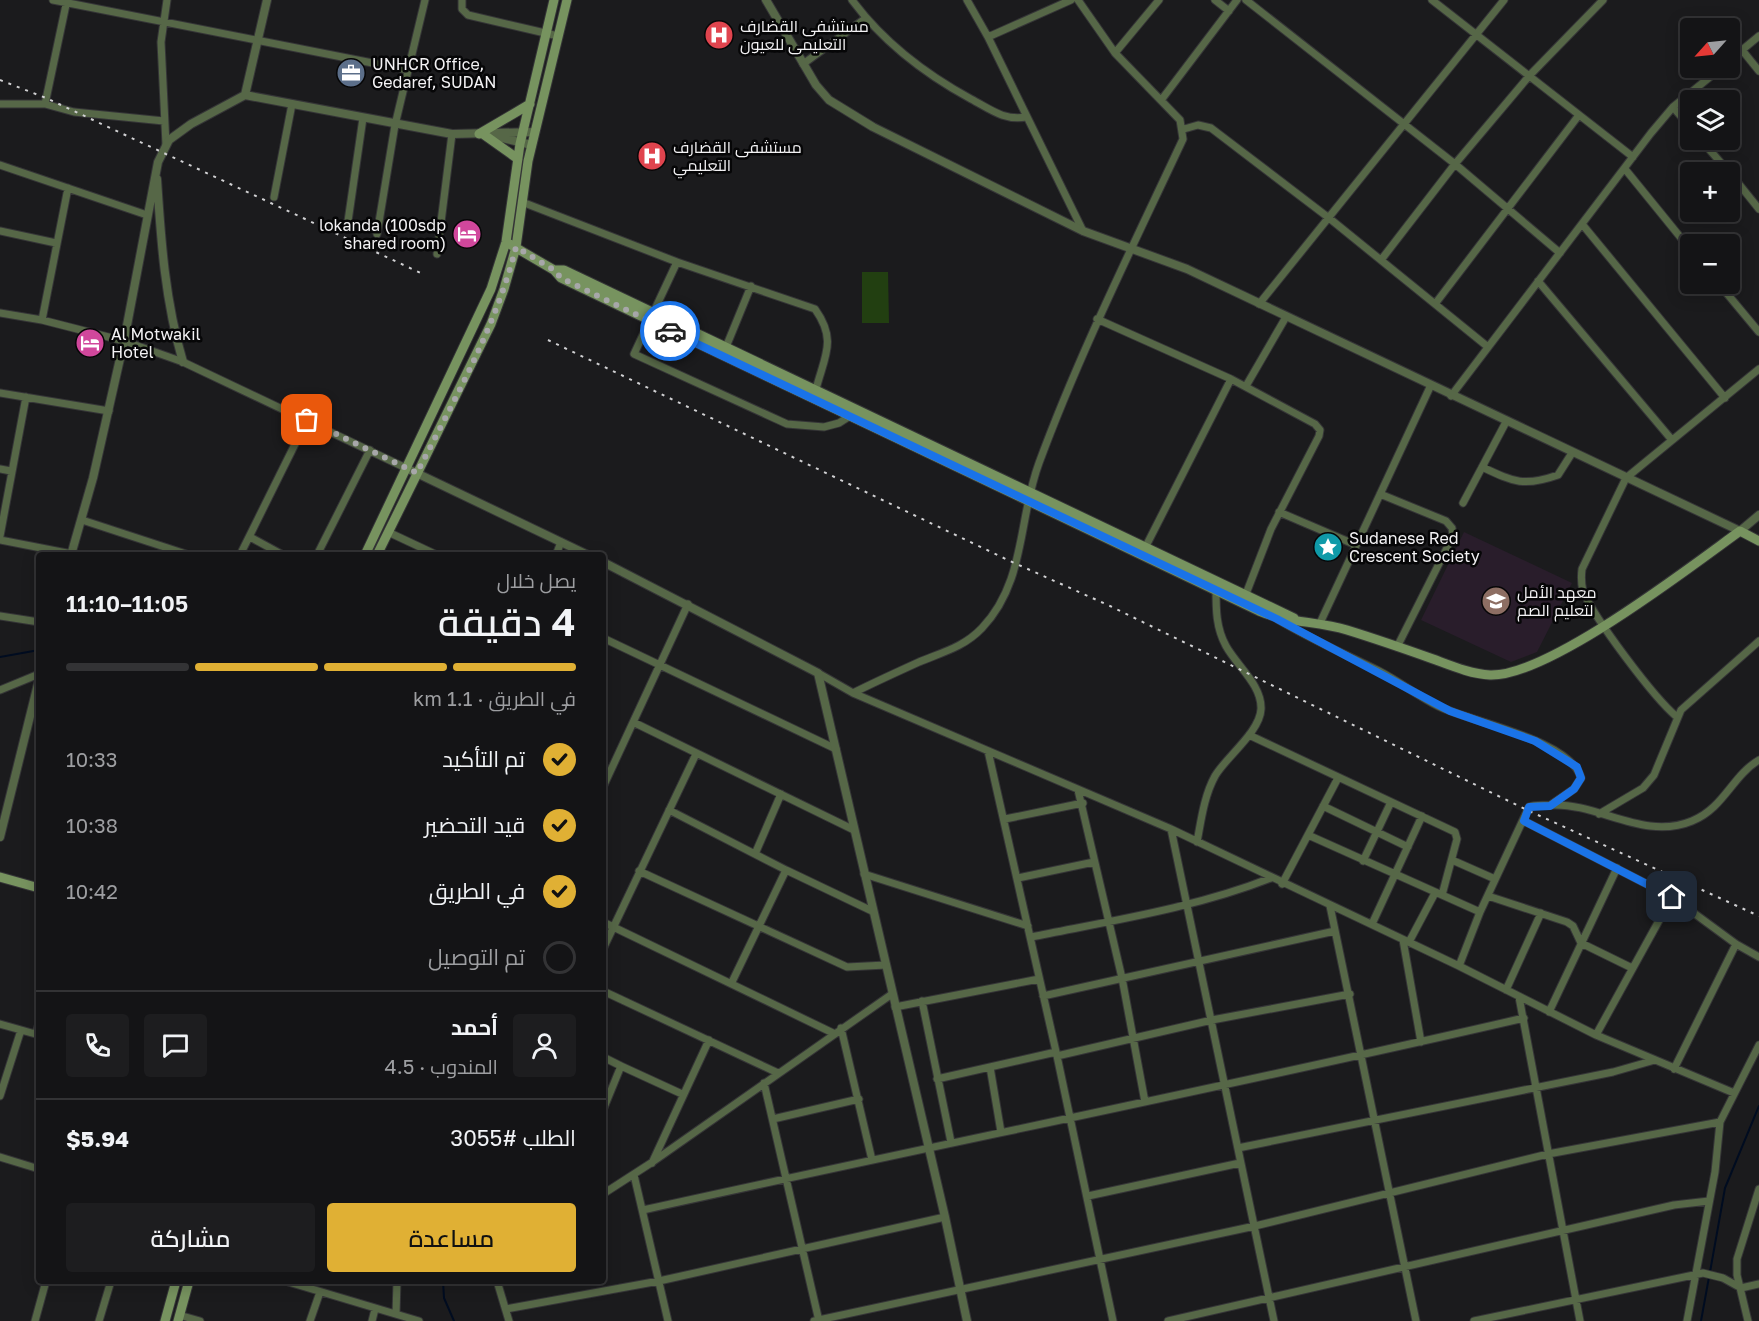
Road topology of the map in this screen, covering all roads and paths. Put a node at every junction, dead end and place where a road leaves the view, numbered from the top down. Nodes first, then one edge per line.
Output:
1 (53, 0) edge
2 (167, 0) edge
3 (267, 0) edge
4 (425, 0) edge
5 (462, 0) edge
6 (554, 0) edge
7 (567, 0) edge
8 (766, 0) edge
9 (852, 0) edge
10 (967, 0) edge
11 (1071, 0) edge
12 (1078, 0) edge
13 (1159, 0) edge
14 (1215, 0) edge
15 (1237, 0) edge
16 (1246, 0) edge
17 (1432, 0) edge
18 (1504, 0) edge
19 (1603, 0) edge
20 (67, 1) edge
21 (1229, 10) junction
22 (866, 18) junction
23 (163, 22) junction
24 (547, 33) junction
25 (1477, 35) junction
26 (558, 36) junction
27 (1759, 36) edge
28 (988, 37) junction
29 (258, 41) junction
30 (1742, 50) joint
31 (1115, 53) junction
32 (803, 64) junction
33 (408, 70) junction
34 (1759, 71) edge
35 (1530, 75) junction
36 (1709, 78) edge
37 (245, 95) junction
38 (1162, 99) junction
39 (0, 104) edge
40 (45, 104) junction
41 (292, 104) junction
42 (530, 104) junction
43 (1674, 107) junction
44 (1580, 115) junction
45 (1680, 115) edge
46 (1026, 117) junction
47 (363, 118) junction
48 (164, 121) junction
49 (395, 124) junction
50 (1405, 125) junction
51 (1184, 129) junction
52 (523, 131) junction
53 (535, 132) junction
54 (452, 134) junction
55 (483, 134) junction
56 (520, 144) junction
57 (166, 145) junction
58 (532, 145) junction
59 (1709, 150) edge
60 (1633, 157) junction
61 (518, 159) junction
62 (1720, 162) edge
63 (1455, 164) junction
64 (0, 165) edge
65 (1625, 169) junction
66 (157, 173) junction
67 (1740, 186) edge
68 (68, 188) junction
69 (274, 197) dead end
70 (522, 202) junction
71 (1510, 209) junction
72 (1759, 209) edge
73 (147, 215) junction
74 (1329, 218) junction
75 (1582, 224) junction
76 (347, 228) dead end
77 (0, 231) edge
78 (1083, 231) junction
79 (377, 234) dead end
80 (1680, 237) edge
81 (506, 242) junction
82 (56, 243) junction
83 (516, 247) junction
84 (1132, 247) junction
85 (437, 254) dead end
86 (1560, 254) junction
87 (1381, 260) junction
88 (677, 262) junction
89 (1538, 281) junction
90 (752, 286) junction
91 (1727, 294) edge
92 (1259, 304) junction
93 (1435, 304) junction
94 (0, 313) edge
95 (651, 316) junction
96 (1286, 317) junction
97 (1097, 319) junction
98 (42, 320) junction
99 (473, 331) junction
100 (1759, 332) edge
101 (484, 337) junction
102 (124, 341) junction
103 (726, 347) junction
104 (1488, 348) junction
105 (183, 362) junction
106 (1759, 369) edge
107 (1231, 379) junction
108 (1431, 385) junction
109 (1246, 386) junction
110 (816, 389) junction
111 (0, 393) edge
112 (1452, 396) junction
113 (26, 397) junction
114 (1725, 398) junction
115 (857, 408) junction
116 (109, 411) junction
117 (850, 417) junction
118 (307, 420) junction
119 (1506, 422) junction
120 (1672, 440) junction
121 (370, 450) junction
122 (1572, 453) junction
123 (1482, 467) junction
124 (406, 468) junction
125 (0, 469) edge
126 (11, 471) junction
127 (417, 473) junction
128 (1626, 478) junction
129 (1030, 490) junction
130 (1380, 494) junction
131 (1028, 502) junction
132 (1463, 503) dead end
133 (1279, 512) junction
134 (1759, 515) edge
135 (82, 520) junction
136 (1740, 531) junction
137 (388, 532) junction
138 (250, 537) junction
139 (0, 538) edge
140 (1759, 541) edge
141 (561, 542) junction
142 (1356, 545) junction
143 (1146, 546) junction
144 (63, 552) edge
145 (73, 552) edge
146 (180, 552) edge
147 (242, 552) edge
148 (278, 552) edge
149 (319, 552) edge
150 (366, 552) edge
151 (379, 552) edge
152 (430, 552) edge
153 (557, 552) edge
154 (582, 552) edge
155 (606, 563) edge
156 (1216, 580) junction
157 (1216, 591) junction
158 (1244, 599) junction
159 (688, 604) junction
160 (0, 616) edge
161 (1294, 618) junction
162 (1277, 619) junction
163 (36, 622) edge
164 (1320, 623) junction
165 (1605, 625) junction
166 (606, 639) edge
167 (1756, 643) edge
168 (1397, 647) junction
169 (1759, 651) edge
170 (660, 666) junction
171 (818, 673) junction
172 (36, 675) edge
173 (0, 690) edge
174 (36, 692) edge
175 (853, 693) junction
176 (1677, 717) junction
177 (635, 723) junction
178 (1249, 735) junction
179 (836, 749) junction
180 (988, 751) junction
181 (696, 754) junction
182 (1759, 760) edge
183 (1338, 778) junction
184 (606, 781) edge
185 (1078, 790) junction
186 (781, 794) junction
187 (1391, 802) junction
188 (1083, 803) junction
189 (1323, 806) junction
190 (1550, 806) junction
191 (669, 810) junction
192 (1599, 814) junction
193 (1422, 816) junction
194 (1005, 819) junction
195 (1524, 821) junction
196 (1171, 829) junction
197 (854, 830) junction
198 (1376, 831) junction
199 (1308, 835) junction
200 (0, 837) edge
201 (1197, 842) junction
202 (1408, 847) junction
203 (755, 854) junction
204 (1452, 860) junction
205 (1363, 861) junction
206 (1094, 862) junction
207 (1617, 868) junction
208 (786, 870) junction
209 (639, 871) junction
210 (864, 874) junction
211 (1395, 875) junction
212 (0, 878) edge
213 (1018, 878) junction
214 (1271, 878) junction
215 (1495, 879) junction
216 (1282, 884) junction
217 (36, 887) edge
218 (1439, 894) junction
219 (1488, 896) junction
220 (1672, 897) junction
221 (1188, 903) junction
222 (1330, 906) junction
223 (873, 911) junction
224 (1480, 912) junction
225 (1541, 913) junction
226 (1109, 921) junction
227 (606, 923) edge
228 (1372, 924) junction
229 (613, 926) junction
230 (759, 926) junction
231 (1028, 926) junction
232 (1335, 931) junction
233 (1031, 937) junction
234 (1406, 941) junction
235 (606, 942) edge
236 (1581, 943) junction
237 (1736, 944) junction
238 (1759, 957) edge
239 (1199, 962) junction
240 (886, 965) junction
241 (1459, 966) junction
242 (1632, 968) junction
243 (1122, 978) junction
244 (1039, 979) junction
245 (732, 982) junction
246 (1506, 990) junction
247 (606, 992) edge
248 (892, 994) junction
249 (1350, 994) junction
250 (1043, 996) junction
251 (1519, 997) junction
252 (922, 1001) junction
253 (895, 1006) junction
254 (1549, 1012) junction
255 (1524, 1018) junction
256 (1212, 1020) junction
257 (0, 1024) edge
258 (841, 1028) junction
259 (21, 1030) junction
260 (833, 1033) junction
261 (36, 1035) edge
262 (1596, 1035) junction
263 (1132, 1038) junction
264 (709, 1040) junction
265 (1421, 1042) junction
266 (1759, 1045) edge
267 (1057, 1054) junction
268 (1363, 1056) junction
269 (606, 1058) edge
270 (1655, 1060) junction
271 (621, 1066) junction
272 (990, 1067) junction
273 (1674, 1069) junction
274 (778, 1073) junction
275 (937, 1079) junction
276 (764, 1083) junction
277 (1537, 1085) junction
278 (1226, 1086) junction
279 (1734, 1093) junction
280 (681, 1094) junction
281 (0, 1096) edge
282 (859, 1099) junction
283 (1145, 1102) junction
284 (606, 1103) edge
285 (1071, 1118) junction
286 (773, 1119) junction
287 (1377, 1120) junction
288 (1720, 1122) junction
289 (1001, 1132) junction
290 (951, 1142) junction
291 (929, 1148) junction
292 (1238, 1148) junction
293 (1548, 1154) junction
294 (0, 1157) edge
295 (872, 1160) junction
296 (651, 1163) junction
297 (1240, 1163) junction
298 (36, 1168) edge
299 (634, 1176) junction
300 (787, 1178) junction
301 (1759, 1189) edge
302 (606, 1192) edge
303 (1391, 1192) junction
304 (1088, 1196) junction
305 (1709, 1201) junction
306 (643, 1210) junction
307 (945, 1217) junction
308 (1759, 1218) edge
309 (1750, 1220) junction
310 (1256, 1226) junction
311 (1561, 1230) junction
312 (802, 1249) junction
313 (1100, 1259) junction
314 (1404, 1266) junction
315 (1696, 1275) junction
316 (659, 1281) junction
317 (45, 1284) edge
318 (110, 1284) edge
319 (175, 1284) edge
320 (188, 1284) edge
321 (295, 1284) edge
322 (397, 1284) edge
323 (498, 1284) edge
324 (1759, 1284) edge
325 (960, 1288) junction
326 (1741, 1288) junction
327 (320, 1292) junction
328 (1269, 1298) junction
329 (1575, 1298) junction
330 (375, 1309) junction
331 (506, 1309) junction
332 (396, 1314) junction
333 (178, 1318) edge
334 (35, 1321) edge
335 (99, 1321) edge
336 (165, 1321) edge
337 (200, 1321) edge
338 (310, 1321) edge
339 (372, 1321) edge
340 (419, 1321) edge
341 (509, 1321) edge
342 (668, 1321) edge
343 (817, 1321) edge
344 (967, 1321) edge
345 (1113, 1321) edge
346 (1168, 1321) edge
347 (1274, 1321) edge
348 (1416, 1321) edge
349 (1474, 1321) edge
350 (1580, 1321) edge
351 (1688, 1321) edge
352 (1748, 1321) edge

1 - 20 street
2 - 23 street
3 - 29 street
4 - 33 street
5 - 24 street
6 - 24 main road
7 - 26 main road
8 - 32 street
9 - 22 street
10 - 28 street
11 - 28 street
12 - 31 street
13 - 31 street
14 - 21 street
15 - 21 street
16 - 50 street
17 - 25 street
18 - 25 street
19 - 35 street
20 - 23 street
20 - 40 street
21 - 38 street
22 - 32 street
22 - 46 street
23 - 29 street
23 - 48 street
24 - 26 street
24 - 42 main road
25 - 35 street
25 - 50 street
26 - 53 main road
27 - 30 street
28 - 46 street
29 - 33 street
29 - 37 street
30 - 34 street
31 - 38 street
32 - 78 street
33 - 49 street
35 - 44 street
35 - 63 street
36 - 43 street
37 - 41 street
37 - 57 street
38 - 51 street
39 - 40 street
40 - 48 street
41 - 47 street
41 - 69 street
42 - 52 main road
42 - 55 main road
43 - 45 street
43 - 60 street
44 - 60 street
44 - 71 street
46 - 78 street
47 - 49 street
47 - 76 street
48 - 57 street
49 - 54 street
49 - 79 street
50 - 63 street
50 - 74 street
51 - 74 street
51 - 84 street
52 - 53 street
52 - 55 street
52 - 56 main road
53 - 58 main road
54 - 55 street
54 - 85 street
55 - 56 street
55 - 61 main road
56 - 58 street
56 - 61 main road
57 - 66 street
58 - 70 main road
59 - 62 street
60 - 65 street
61 - 81 main road
63 - 71 street
63 - 87 street
64 - 68 street
65 - 75 street
65 - 80 street
66 - 73 street
66 - 105 street
67 - 72 street
68 - 73 street
68 - 82 street
70 - 83 main road
70 - 88 street
71 - 86 street
71 - 93 street
73 - 102 street
74 - 87 street
74 - 92 street
75 - 86 street
75 - 114 street
77 - 82 street
78 - 84 street
81 - 83 main road
81 - 99 main road
82 - 98 street
83 - 95 main road
83 - 101 main road
84 - 92 street
84 - 97 street
86 - 89 street
87 - 93 street
88 - 90 street
88 - 95 street
89 - 104 street
89 - 120 street
90 - 103 street
90 - 110 street
91 - 100 street
92 - 96 street
93 - 104 street
94 - 98 street
95 - 103 main road
95 - 117 main road
95 - 117 street
96 - 108 street
96 - 109 street
97 - 107 street
97 - 129 street
98 - 102 street
99 - 101 main road
99 - 124 main road
101 - 127 main road
102 - 105 street
102 - 116 street
103 - 110 main road
104 - 112 street
105 - 118 street
106 - 114 street
107 - 109 street
107 - 143 street
108 - 112 street
108 - 130 street
109 - 133 street
110 - 115 main road
111 - 113 street
112 - 119 street
113 - 116 street
113 - 126 street
114 - 120 street
115 - 117 street
115 - 129 main road
116 - 135 street
117 - 131 main road
118 - 121 street
118 - 138 street
119 - 122 street
119 - 123 street
120 - 128 street
121 - 124 street
121 - 149 street
122 - 123 street
122 - 128 street
123 - 132 street
124 - 127 street
124 - 150 main road
125 - 126 street
126 - 139 street
127 - 137 main road
127 - 141 street
128 - 136 street
128 - 165 street
129 - 131 street
129 - 143 main road
130 - 142 street
130 - 168 street
131 - 157 main road
131 - 175 street
133 - 142 street
133 - 158 street
134 - 136 street
135 - 145 street
135 - 146 street
136 - 140 main road
136 - 165 main road
137 - 151 main road
137 - 152 street
138 - 147 street
138 - 148 street
139 - 144 street
141 - 153 street
141 - 154 street
142 - 164 street
143 - 156 main road
155 - 159 street
156 - 157 street
156 - 158 main road
157 - 158 main road
157 - 178 street
158 - 161 main road
158 - 162 main road
159 - 170 street
159 - 171 street
160 - 163 street
161 - 162 main road
161 - 164 main road
162 - 190 street
164 - 168 main road
165 - 168 main road
165 - 176 street
166 - 170 street
167 - 169 street
167 - 176 street
170 - 177 street
170 - 179 street
171 - 175 street
171 - 179 street
172 - 173 street
174 - 200 street
175 - 180 street
176 - 192 street
177 - 181 street
177 - 184 street
178 - 183 street
178 - 201 street
179 - 197 street
180 - 185 street
180 - 194 street
181 - 186 street
181 - 191 street
182 - 192 street
183 - 187 street
183 - 189 street
185 - 188 street
185 - 196 street
186 - 197 street
186 - 203 street
187 - 193 street
187 - 198 street
188 - 194 street
188 - 206 street
189 - 198 street
189 - 199 street
190 - 192 street
190 - 195 street
191 - 203 street
191 - 209 street
193 - 202 street
193 - 204 street
194 - 213 street
195 - 207 street
195 - 215 street
196 - 201 street
196 - 221 street
197 - 210 street
198 - 202 street
198 - 205 street
199 - 205 street
199 - 216 street
201 - 214 street
202 - 211 street
203 - 208 street
204 - 215 street
204 - 218 street
205 - 211 street
206 - 213 street
206 - 226 street
207 - 220 street
207 - 236 street
208 - 223 street
208 - 230 street
209 - 229 street
209 - 230 street
210 - 223 street
210 - 231 street
211 - 218 street
211 - 228 street
212 - 217 main road
213 - 231 street
214 - 216 street
214 - 221 street
215 - 219 street
216 - 222 street
218 - 224 street
218 - 234 street
219 - 224 street
219 - 225 street
220 - 237 street
220 - 242 street
221 - 226 street
221 - 239 street
222 - 228 street
222 - 232 street
223 - 240 street
224 - 241 street
225 - 236 street
225 - 246 street
226 - 233 street
226 - 243 street
227 - 229 street
228 - 234 street
229 - 235 street
229 - 245 street
230 - 240 street
230 - 245 street
231 - 233 street
232 - 239 street
232 - 249 street
233 - 244 street
234 - 241 street
234 - 265 street
236 - 242 street
236 - 254 street
237 - 238 street
237 - 273 street
239 - 243 street
239 - 256 street
240 - 248 street
241 - 246 street
242 - 262 street
243 - 250 street
243 - 263 street
244 - 250 street
244 - 252 street
245 - 260 street
246 - 251 street
247 - 264 street
248 - 253 street
248 - 258 street
249 - 256 street
249 - 268 street
250 - 267 street
251 - 254 street
251 - 255 street
252 - 253 street
252 - 275 street
253 - 291 street
254 - 262 street
255 - 265 street
255 - 277 street
256 - 263 street
256 - 278 street
257 - 259 street
258 - 260 street
258 - 282 street
259 - 261 street
259 - 281 street
260 - 274 street
262 - 270 street
263 - 267 street
263 - 283 street
264 - 274 street
264 - 280 street
265 - 268 street
266 - 279 street
267 - 272 street
267 - 285 street
268 - 278 street
268 - 287 street
269 - 271 street
270 - 273 street
270 - 277 street
271 - 280 street
271 - 284 street
272 - 275 street
272 - 289 street
273 - 279 street
274 - 276 street
275 - 290 street
276 - 286 street
276 - 296 street
277 - 287 street
277 - 293 street
278 - 283 street
278 - 292 street
279 - 288 street
280 - 296 street
282 - 286 street
282 - 295 street
283 - 285 street
285 - 289 street
285 - 304 street
286 - 300 street
287 - 292 street
287 - 303 street
288 - 293 street
288 - 305 street
289 - 290 street
290 - 291 street
291 - 295 street
291 - 307 street
292 - 297 street
293 - 303 street
293 - 311 street
294 - 298 street
295 - 300 street
296 - 299 street
297 - 304 street
297 - 310 street
299 - 302 street
299 - 306 street
300 - 306 street
300 - 312 street
301 - 309 street
303 - 310 street
303 - 314 street
304 - 313 street
305 - 311 street
305 - 315 street
306 - 316 street
307 - 312 street
307 - 325 street
308 - 309 street
309 - 326 street
310 - 313 street
310 - 328 street
311 - 314 street
311 - 329 street
312 - 316 street
312 - 343 street
313 - 325 street
313 - 345 street
314 - 328 street
314 - 348 street
315 - 326 street
315 - 329 street
315 - 351 street
316 - 331 street
316 - 342 street
317 - 334 street
318 - 335 street
319 - 336 main road
320 - 333 main road
321 - 327 street
322 - 332 street
323 - 331 street
324 - 326 street
325 - 343 street
325 - 344 street
326 - 352 street
327 - 330 street
327 - 338 street
328 - 346 street
328 - 347 street
329 - 349 street
329 - 350 street
330 - 332 street
330 - 339 street
331 - 341 street
332 - 340 street
333 - 337 street

